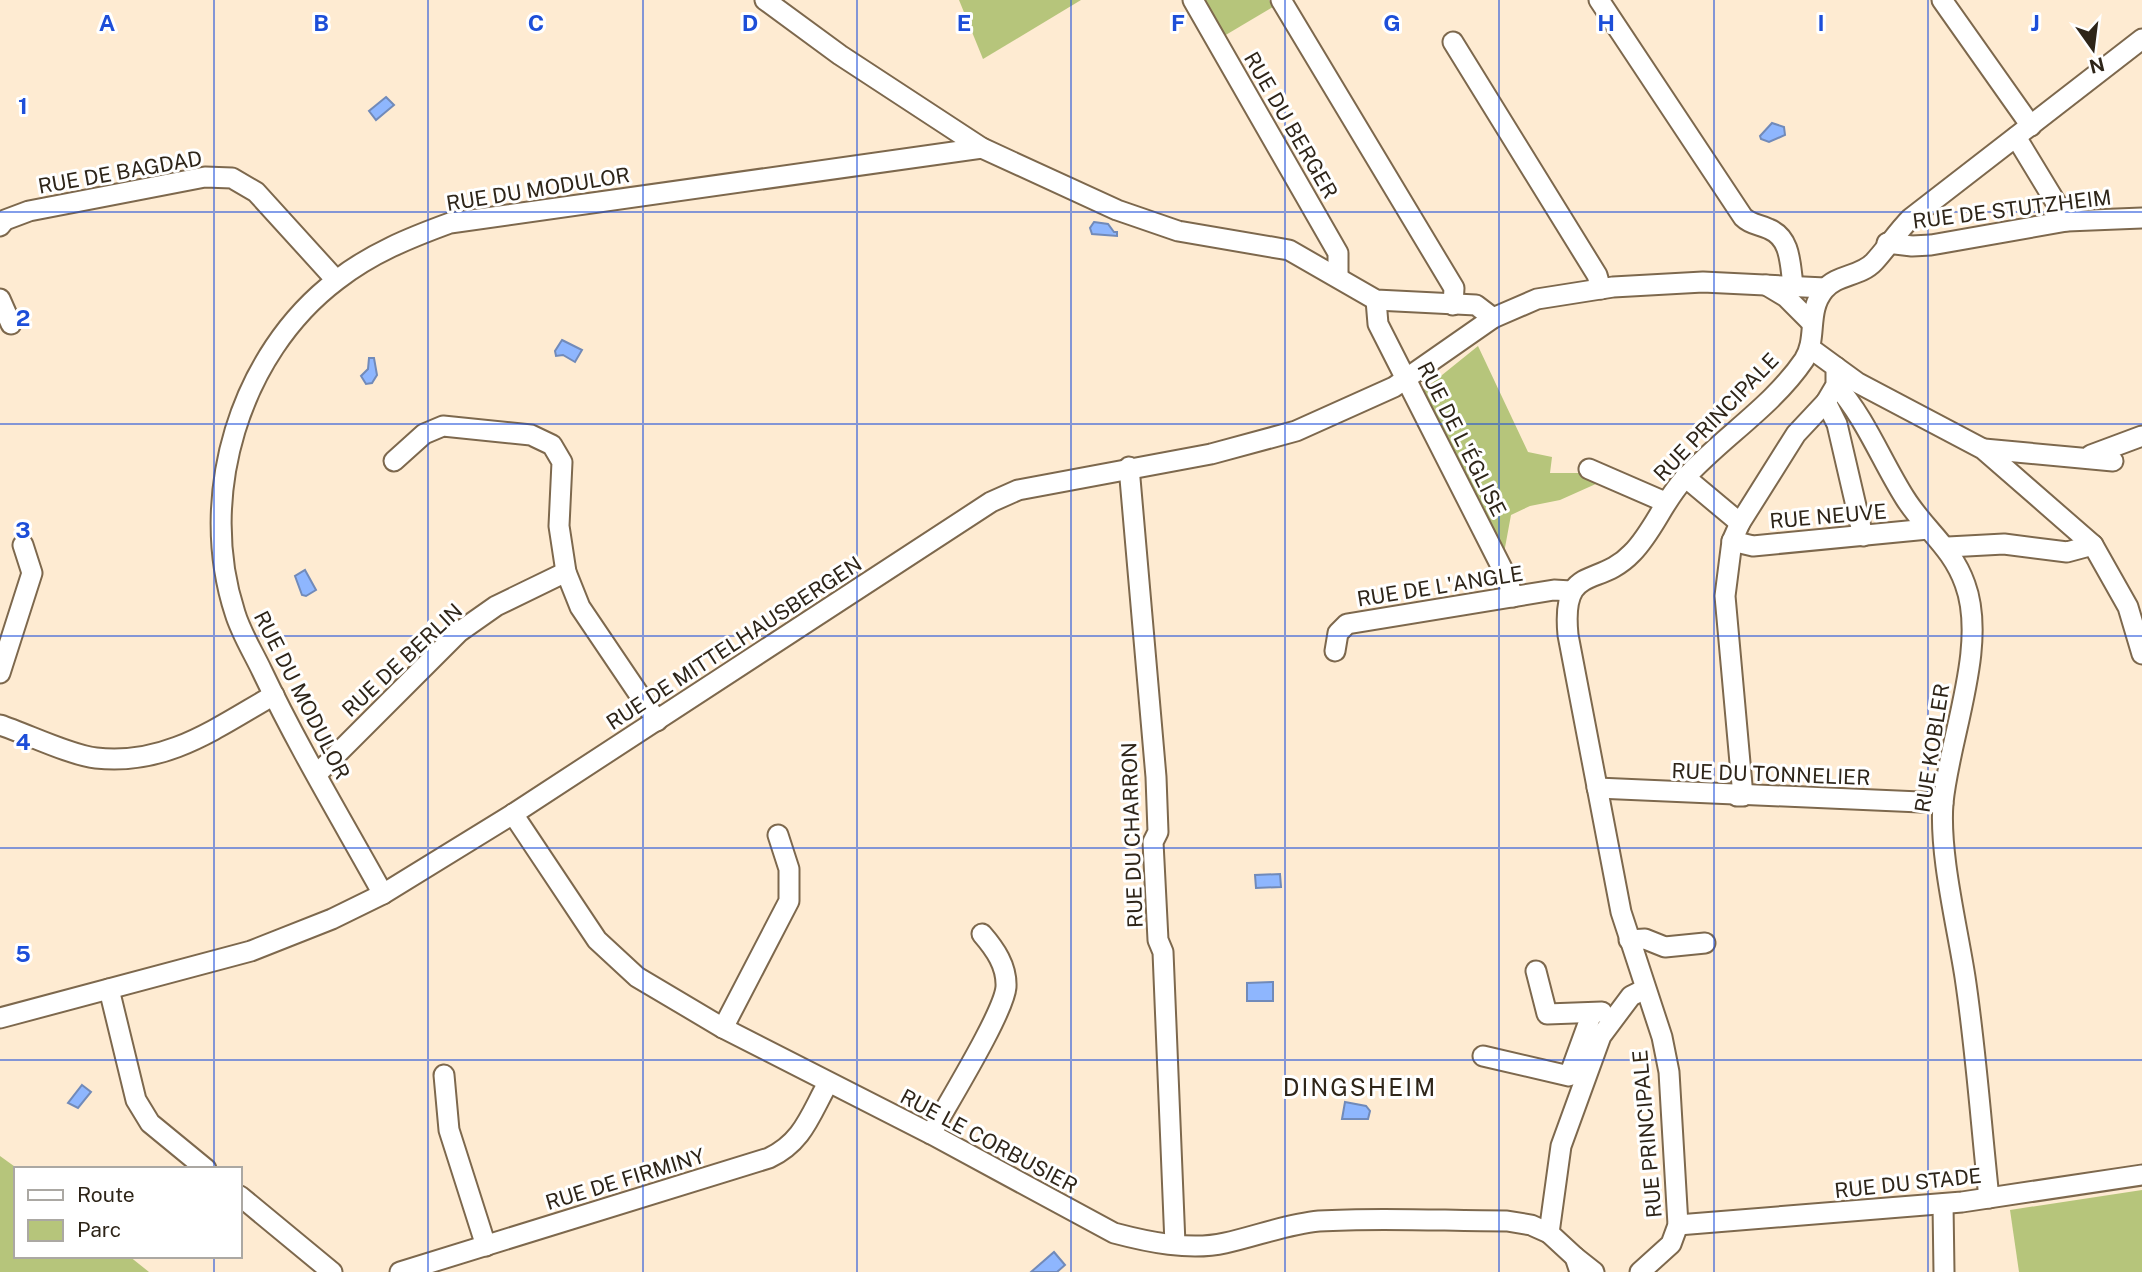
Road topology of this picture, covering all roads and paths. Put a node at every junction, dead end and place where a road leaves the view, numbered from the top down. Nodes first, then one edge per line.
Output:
1 (765, 0) edge
2 (1193, 0) edge
3 (1281, 0) edge
4 (1599, 0) edge
5 (1942, 0) edge
6 (2142, 39) edge
7 (1453, 41) dead end
8 (2023, 132) junction
9 (982, 148) junction
10 (2142, 218) edge
11 (2067, 221) junction
12 (0, 226) edge
13 (1887, 243) junction
14 (1338, 276) junction
15 (336, 281) junction
16 (1765, 285) junction
17 (1793, 285) junction
18 (1825, 288) junction
19 (1601, 289) junction
20 (0, 299) edge
21 (1376, 300) junction
22 (1453, 305) junction
23 (1493, 318) junction
24 (1811, 322) junction
25 (11, 324) dead end
26 (1810, 348) junction
27 (1406, 380) junction
28 (1833, 385) junction
29 (2142, 436) edge
30 (1983, 449) junction
31 (2078, 459) junction
32 (394, 461) dead end
33 (2113, 461) dead end
34 (1129, 467) junction
35 (1589, 469) dead end
36 (1685, 477) junction
37 (1665, 502) junction
38 (1928, 529) junction
39 (1736, 532) junction
40 (1863, 536) junction
41 (23, 545) dead end
42 (2093, 545) junction
43 (1948, 547) junction
44 (566, 572) junction
45 (1572, 591) junction
46 (1513, 597) junction
47 (1335, 651) dead end
48 (2142, 654) edge
49 (0, 673) edge
50 (274, 695) junction
51 (657, 720) junction
52 (0, 724) edge
53 (317, 774) junction
54 (1597, 788) junction
55 (1737, 796) junction
56 (1943, 803) junction
57 (513, 814) junction
58 (778, 835) dead end
59 (383, 894) junction
60 (982, 934) dead end
61 (1629, 940) junction
62 (1705, 943) dead end
63 (1536, 971) dead end
64 (109, 989) junction
65 (1645, 989) junction
66 (1623, 1007) junction
67 (1592, 1013) junction
68 (0, 1018) edge
69 (723, 1028) junction
70 (1483, 1056) dead end
71 (444, 1075) dead end
72 (828, 1083) junction
73 (931, 1134) junction
74 (204, 1167) edge
75 (2142, 1175) edge
76 (242, 1198) edge
77 (1989, 1198) junction
78 (1943, 1204) junction
79 (1678, 1225) junction
80 (1549, 1233) junction
81 (1175, 1244) junction
82 (486, 1246) junction
83 (1577, 1265) edge
84 (332, 1272) edge
85 (400, 1272) edge
86 (1594, 1272) edge
87 (1640, 1272) edge
88 (1944, 1272) edge

1 - 9 street
2 - 14 street, RUE DU BERGER
3 - 22 street
4 - 17 street
5 - 8 street
6 - 8 street
7 - 19 street
8 - 11 street
8 - 13 street
9 - 14 street
9 - 15 street, RUE DU MODULOR
10 - 11 street, RUE DE STUTZHEIM
11 - 13 street, RUE DE STUTZHEIM
12 - 15 street, RUE DE BAGDAD
13 - 18 street
14 - 21 street
15 - 50 street, RUE DU MODULOR
16 - 17 street, RUE DE MITTELHAUSBERGEN
16 - 19 street, RUE DE MITTELHAUSBERGEN
16 - 24 street
17 - 18 street, RUE DE MITTELHAUSBERGEN
18 - 24 street, RUE PRINCIPALE
19 - 23 street, RUE DE MITTELHAUSBERGEN
20 - 25 street
21 - 22 street
21 - 27 street, RUE DE L'ÉGLISE
22 - 23 street
23 - 27 street, RUE DE MITTELHAUSBERGEN
24 - 26 street, RUE PRINCIPALE
26 - 28 street
26 - 36 street, RUE PRINCIPALE
27 - 34 street, RUE DE MITTELHAUSBERGEN
27 - 46 street, RUE DE L'ÉGLISE
28 - 30 street
28 - 38 street, RUE KOBLER
28 - 39 street
28 - 40 street
29 - 31 street
30 - 31 street
30 - 42 street
31 - 33 street
32 - 44 street
34 - 51 street, RUE DE MITTELHAUSBERGEN
34 - 81 street, RUE DU CHARRON
35 - 37 street
36 - 37 street, RUE PRINCIPALE
36 - 39 street
37 - 45 street, RUE PRINCIPALE
38 - 40 street, RUE NEUVE
38 - 43 street, RUE KOBLER
39 - 40 street, RUE NEUVE
39 - 55 street
41 - 49 street
42 - 43 street
42 - 48 street
43 - 56 street, RUE KOBLER
44 - 51 street
44 - 53 street, RUE DE BERLIN
45 - 46 street, RUE DE L'ANGLE
45 - 54 street, RUE PRINCIPALE
46 - 47 street, RUE DE L'ANGLE
50 - 52 street
50 - 53 street, RUE DU MODULOR
51 - 57 street, RUE DE MITTELHAUSBERGEN
53 - 59 street, RUE DU MODULOR
54 - 55 street, RUE DU TONNELIER
54 - 61 street, RUE PRINCIPALE
55 - 56 street, RUE DU TONNELIER
56 - 77 street, RUE KOBLER
57 - 59 street, RUE DE MITTELHAUSBERGEN
57 - 69 street, RUE LE CORBUSIER
58 - 69 street
59 - 64 street, RUE DE MITTELHAUSBERGEN
60 - 73 street
61 - 62 street
61 - 65 street, RUE PRINCIPALE
63 - 67 street
64 - 68 street, RUE DE MITTELHAUSBERGEN
64 - 74 street
65 - 66 street
65 - 79 street, RUE PRINCIPALE
66 - 67 street
66 - 80 street
67 - 70 street
69 - 72 street, RUE LE CORBUSIER
71 - 82 street
72 - 73 street, RUE LE CORBUSIER
72 - 82 street, RUE DE FIRMINY
73 - 81 street, RUE LE CORBUSIER
75 - 77 street, RUE DU STADE
76 - 84 street
77 - 78 street, RUE DU STADE
78 - 79 street, RUE DU STADE
78 - 88 street
79 - 87 street, RUE PRINCIPALE
80 - 81 street, RUE LE CORBUSIER
80 - 83 street
82 - 85 street, RUE DE FIRMINY
83 - 86 street

